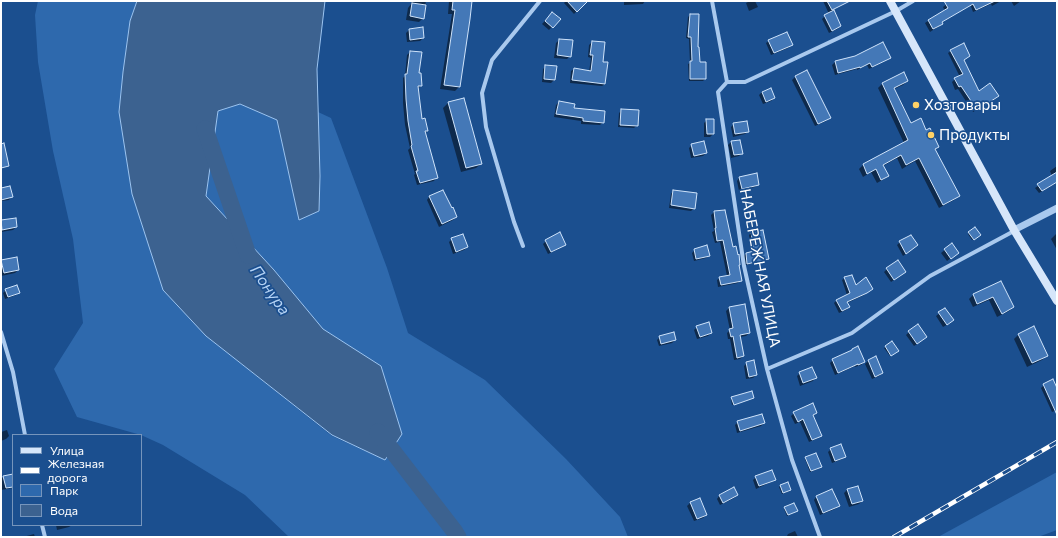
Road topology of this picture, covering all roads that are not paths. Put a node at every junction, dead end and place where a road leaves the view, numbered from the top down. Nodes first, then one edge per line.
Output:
1 (540, 1) edge
2 (712, 1) edge
3 (890, 1) edge
4 (913, 1) edge
5 (896, 11) junction
6 (728, 82) junction
7 (1057, 208) edge
8 (1014, 230) junction
9 (523, 246) dead end
10 (1057, 301) edge
11 (1, 332) edge
12 (767, 369) junction
13 (25, 434) edge
14 (42, 526) edge
15 (45, 537) edge
16 (820, 537) edge

1 - 9 street
2 - 6 street
3 - 5 main road
4 - 5 street
5 - 6 street
5 - 8 main road
6 - 12 street, НАБЕРЕЖНАЯ УЛИЦА
7 - 8 street
8 - 10 main road
8 - 12 street
11 - 13 street
12 - 16 street, НАБЕРЕЖНАЯ УЛИЦА
14 - 15 street

